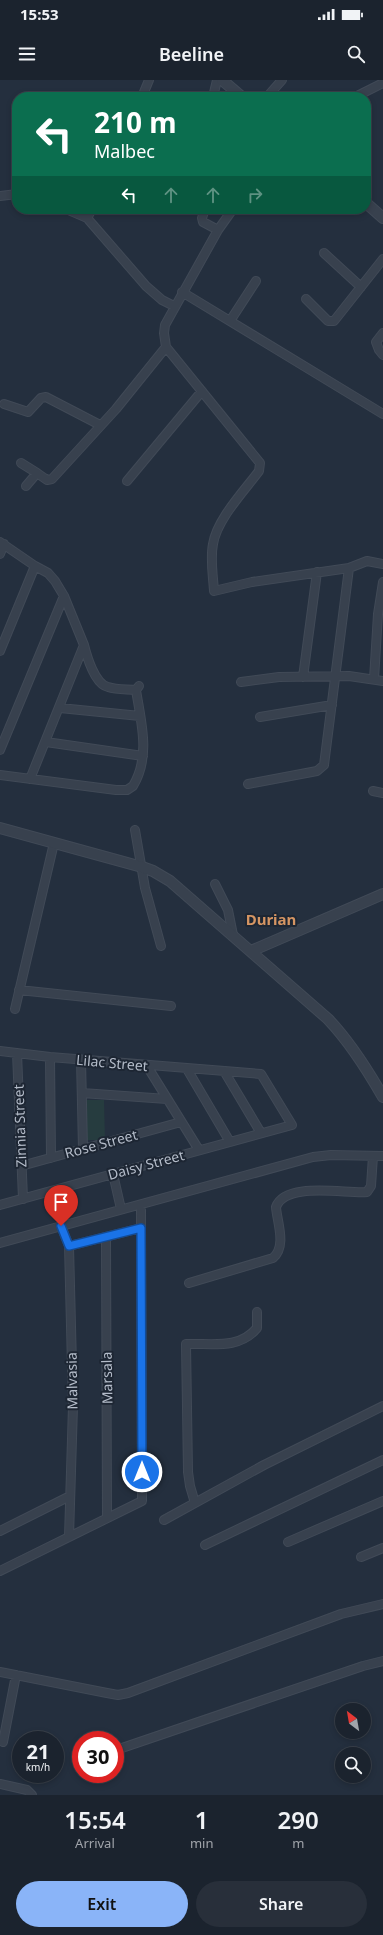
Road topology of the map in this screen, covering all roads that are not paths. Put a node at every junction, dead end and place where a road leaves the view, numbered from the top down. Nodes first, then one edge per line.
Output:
1 (149, 80) edge
2 (217, 80) edge
3 (222, 80) edge
4 (282, 80) edge
5 (383, 83) edge
6 (144, 92) edge
7 (214, 92) edge
8 (236, 92) edge
9 (271, 92) edge
10 (365, 92) edge
11 (12, 195) edge
12 (0, 196) edge
13 (371, 207) edge
14 (78, 214) edge
15 (89, 214) edge
16 (204, 214) edge
17 (229, 214) edge
18 (87, 218) junction
19 (383, 218) edge
20 (218, 230) junction
21 (324, 253) dead end
22 (383, 259) edge
23 (256, 281) dead end
24 (361, 287) junction
25 (182, 292) junction
26 (306, 299) dead end
27 (174, 306) junction
28 (230, 321) junction
29 (383, 333) edge
30 (166, 347) junction
31 (383, 355) edge
32 (202, 391) junction
33 (4, 404) dead end
34 (383, 414) edge
35 (100, 425) junction
36 (21, 463) dead end
37 (37, 473) junction
38 (127, 481) dead end
39 (26, 486) dead end
40 (2, 543) edge
41 (0, 554) edge
42 (383, 564) edge
43 (35, 566) junction
44 (349, 568) junction
45 (317, 572) junction
46 (383, 582) edge
47 (64, 596) junction
48 (84, 645) junction
49 (0, 652) edge
50 (336, 676) junction
51 (303, 677) junction
52 (374, 679) junction
53 (383, 681) edge
54 (241, 682) dead end
55 (332, 705) junction
56 (60, 708) junction
57 (140, 716) junction
58 (260, 717) dead end
59 (46, 742) junction
60 (0, 750) edge
61 (143, 756) junction
62 (0, 775) edge
63 (30, 779) junction
64 (248, 784) dead end
65 (373, 791) dead end
66 (383, 794) edge
67 (0, 828) edge
68 (135, 830) dead end
69 (54, 843) junction
70 (142, 867) junction
71 (215, 884) dead end
72 (383, 894) edge
73 (233, 935) junction
74 (161, 946) dead end
75 (251, 951) junction
76 (19, 990) junction
77 (171, 1006) dead end
78 (15, 1009) dead end
79 (0, 1051) edge
80 (17, 1053) junction
81 (50, 1057) junction
82 (81, 1060) junction
83 (147, 1066) junction
84 (186, 1069) junction
85 (224, 1071) junction
86 (82, 1092) junction
87 (383, 1097) edge
88 (167, 1099) junction
89 (182, 1122) junction
90 (292, 1125) joint
91 (261, 1133) junction
92 (230, 1142) junction
93 (83, 1149) junction
94 (199, 1150) junction
95 (373, 1156) junction
96 (383, 1156) edge
97 (51, 1158) junction
98 (21, 1166) junction
99 (113, 1174) junction
100 (22, 1198) junction
101 (0, 1205) edge
102 (121, 1209) junction
103 (141, 1210) dead end
104 (61, 1226) junction
105 (141, 1228) junction
106 (106, 1237) junction
107 (0, 1243) edge
108 (69, 1246) junction
109 (189, 1283) dead end
110 (257, 1312) dead end
111 (383, 1406) edge
112 (383, 1460) edge
113 (70, 1496) junction
114 (383, 1501) edge
115 (195, 1503) junction
116 (107, 1518) junction
117 (164, 1520) dead end
118 (0, 1531) edge
119 (69, 1537) junction
120 (288, 1542) dead end
121 (204, 1545) dead end
122 (383, 1548) edge
123 (361, 1557) dead end
124 (0, 1571) edge
125 (383, 1604) edge
126 (383, 1661) edge
127 (0, 1672) edge
128 (16, 1675) junction
129 (3, 1742) dead end
130 (124, 1746) edge
131 (0, 1784) edge
132 (32, 1794) edge

1 - 6 street
2 - 7 street
3 - 8 street
4 - 9 street
5 - 10 street
11 - 12 street
13 - 19 street
14 - 18 street
15 - 18 street
16 - 20 street
17 - 20 street
18 - 27 street
20 - 25 street
21 - 24 street
22 - 24 street
23 - 28 street
24 - 26 street
25 - 27 street
25 - 28 street
27 - 30 street
28 - 34 street
29 - 31 street
30 - 32 street
30 - 35 street
32 - 38 street
32 - 45 street
33 - 35 street
35 - 37 street
36 - 37 street
37 - 39 street
40 - 41 street
40 - 43 street
42 - 44 street
43 - 47 street
43 - 49 street
44 - 45 street
44 - 50 street
45 - 51 street
46 - 52 street
47 - 48 street
47 - 60 street
48 - 56 street
48 - 57 street
50 - 51 street
50 - 52 street
50 - 55 street
51 - 54 street
52 - 53 street
55 - 58 street
55 - 64 street
56 - 57 street
56 - 59 street
57 - 61 street
59 - 61 street
59 - 63 street
61 - 63 street
62 - 63 street
65 - 66 street
67 - 69 street
68 - 70 street
69 - 70 street
69 - 76 street
70 - 73 street
70 - 74 street
71 - 73 street
72 - 75 street
73 - 75 street
75 - 87 street
76 - 77 street
76 - 78 street
79 - 80 street, Lilac Street
80 - 81 street, Lilac Street
80 - 98 street, Zinnia Street
81 - 82 street, Lilac Street
81 - 97 street
82 - 83 street, Lilac Street
82 - 86 street
83 - 84 street, Lilac Street
83 - 88 street
84 - 85 street, Lilac Street
84 - 92 street
85 - 90 street, Lilac Street
85 - 91 street
86 - 88 street
86 - 93 street
88 - 89 street
89 - 93 street, Rose Street
89 - 94 street
90 - 91 street, Daisy Street
91 - 92 street, Daisy Street
92 - 94 street, Daisy Street
93 - 97 street, Rose Street
94 - 99 street, Daisy Street
95 - 96 street
95 - 102 street
95 - 109 street
97 - 98 street, Rose Street
98 - 100 street, Zinnia Street
99 - 100 street, Daisy Street
99 - 102 street
100 - 101 street, Daisy Street
102 - 104 street
103 - 105 street
104 - 107 street
104 - 108 street, Malvasia
105 - 106 street
105 - 116 street
106 - 108 street
106 - 116 street, Marsala
108 - 113 street, Malvasia
110 - 115 street
111 - 115 street
112 - 121 street
113 - 118 street
113 - 119 street, Malvasia
114 - 120 street
115 - 117 street
116 - 119 street
119 - 124 street
122 - 123 street
125 - 128 street
126 - 130 street
127 - 128 street
128 - 129 street
131 - 132 street

